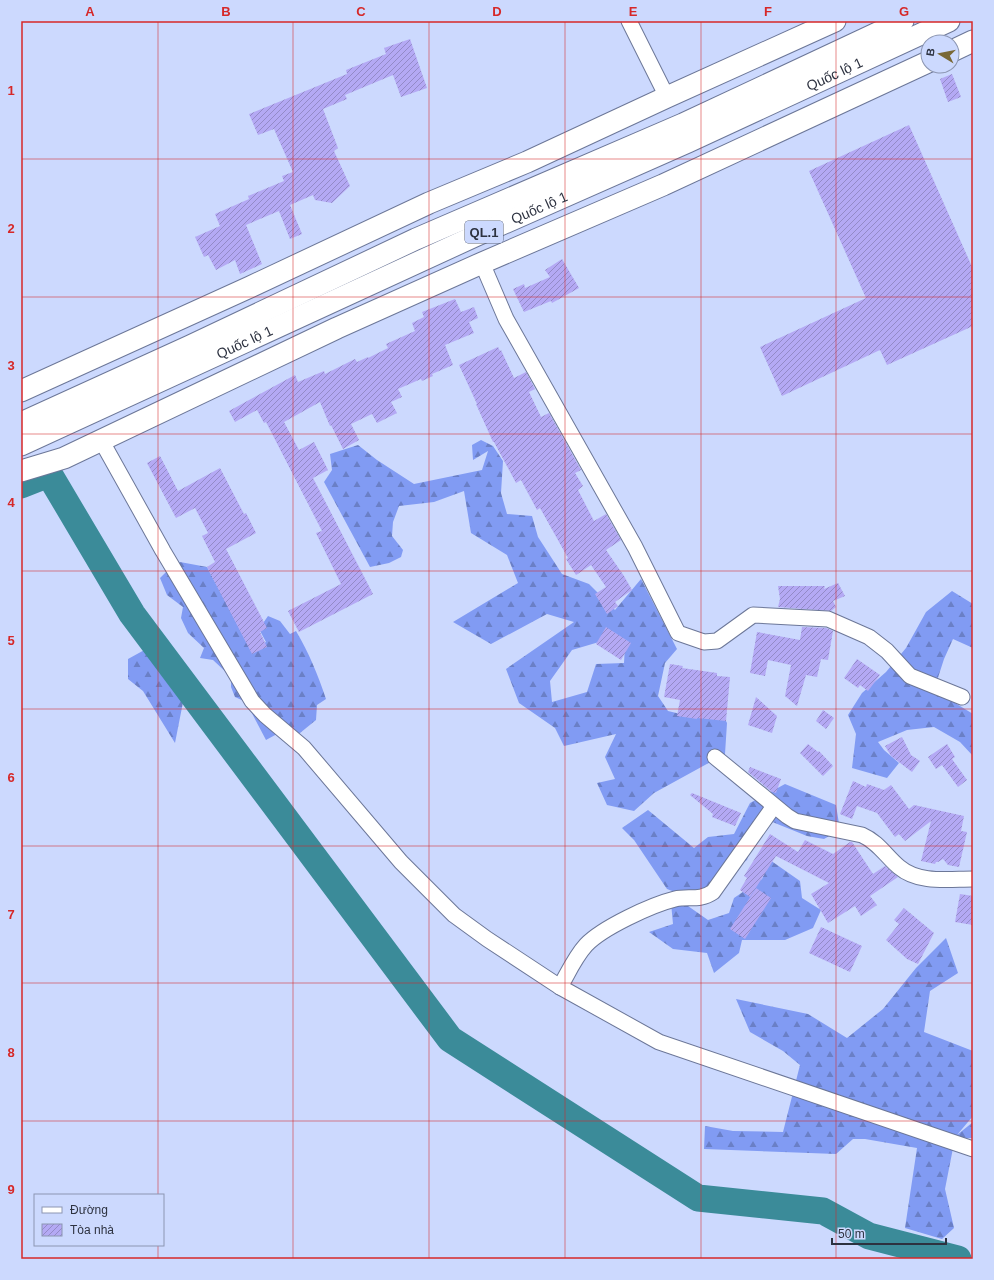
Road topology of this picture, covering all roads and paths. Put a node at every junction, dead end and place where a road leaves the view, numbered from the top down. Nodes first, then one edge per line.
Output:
1 (629, 21) edge
2 (903, 21) edge
3 (949, 21) edge
4 (828, 24) edge
5 (973, 41) edge
6 (960, 47) edge
7 (832, 55) junction
8 (920, 66) edge
9 (667, 97) junction
10 (527, 162) junction
11 (543, 195) junction
12 (558, 230) junction
13 (482, 263) junction
14 (21, 391) edge
15 (21, 423) edge
16 (101, 440) junction
17 (21, 445) edge
18 (21, 471) edge
19 (962, 697) dead end
20 (715, 757) dead end
21 (774, 806) junction
22 (973, 879) edge
23 (560, 987) junction
24 (973, 1149) edge

1 - 9 street
2 - 7 highway, Quốc lộ 1 / QL.1
3 - 11 highway, Quốc lộ 1 / QL.1
4 - 7 highway
4 - 9 highway
5 - 6 highway
7 - 11 highway, Quốc lộ 1 / QL.1
8 - 12 highway, Quốc lộ 1 / QL.1
9 - 10 highway
10 - 11 highway
10 - 14 highway
11 - 12 highway
11 - 15 highway, Quốc lộ 1 / QL.1
11 - 17 highway, Quốc lộ 1 / QL.1
12 - 13 highway, Quốc lộ 1 / QL.1
13 - 16 highway, Quốc lộ 1 / QL.1
13 - 19 street
16 - 18 highway, Quốc lộ 1 / QL.1
16 - 23 street
20 - 21 street
21 - 22 street
21 - 23 street
23 - 24 street

